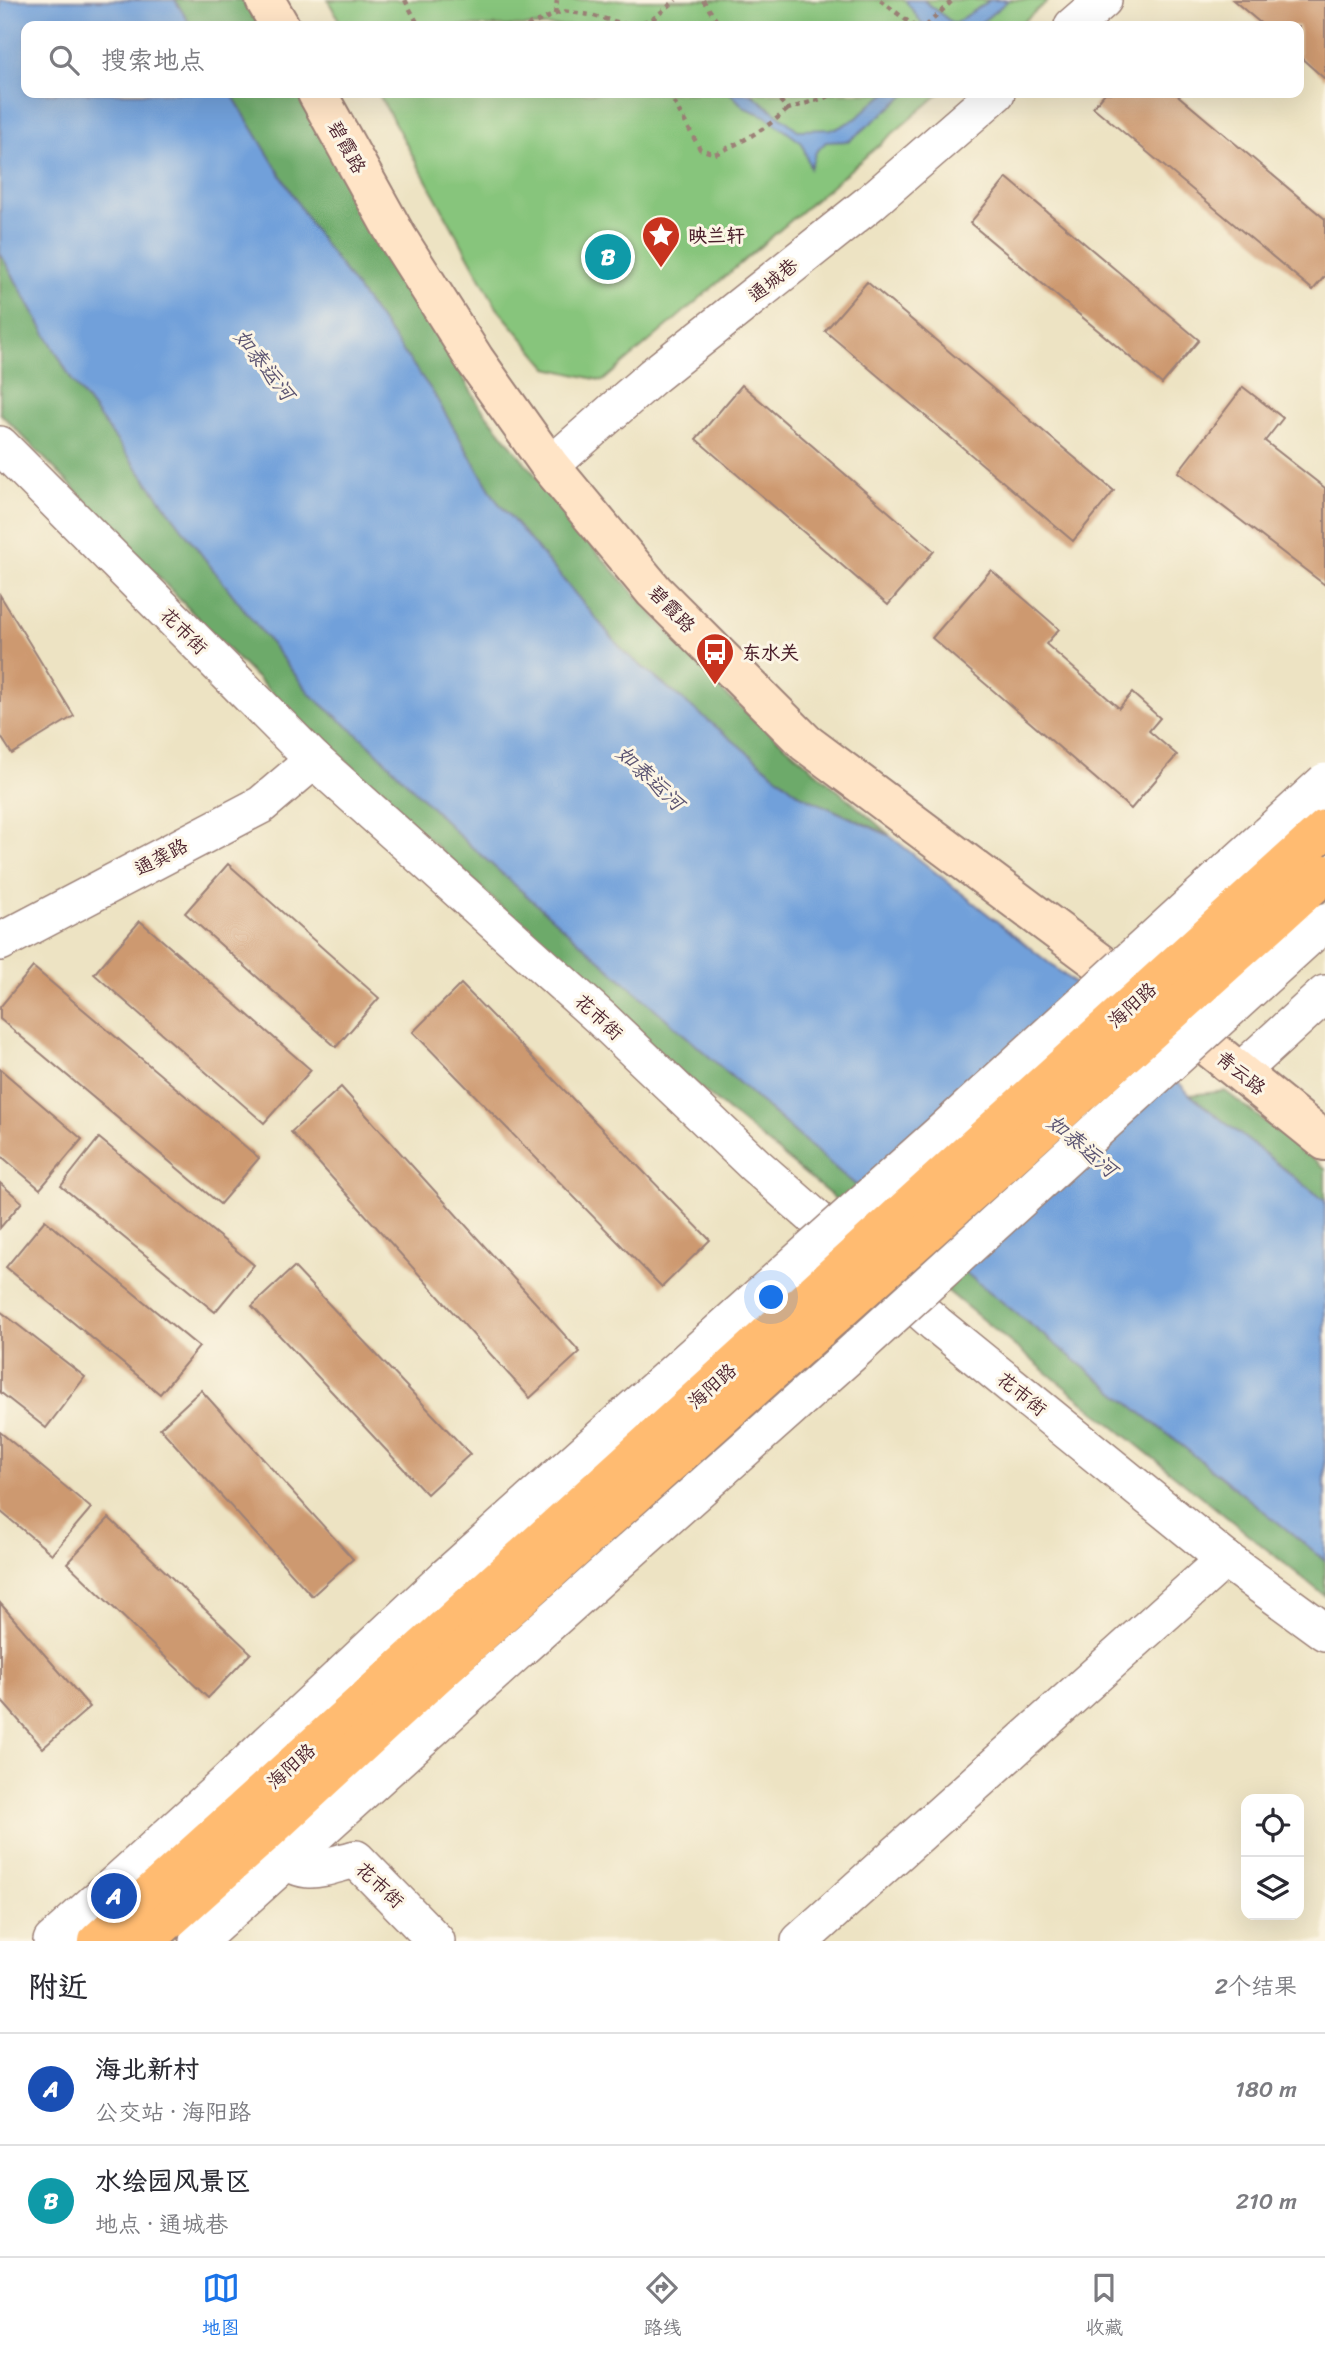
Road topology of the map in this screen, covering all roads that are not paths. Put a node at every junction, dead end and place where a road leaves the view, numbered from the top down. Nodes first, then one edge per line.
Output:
1 (265, 0) edge
2 (1103, 0) edge
3 (277, 21) edge
4 (1079, 21) edge
5 (320, 98) edge
6 (990, 98) edge
7 (0, 445) edge
8 (550, 466) junction
9 (314, 760) junction
10 (1325, 782) edge
11 (1325, 830) edge
12 (1325, 874) edge
13 (1325, 922) edge
14 (0, 942) edge
15 (1325, 994) edge
16 (1158, 1006) joint
17 (1240, 1072) junction
18 (1325, 1141) edge
19 (1225, 1559) junction
20 (479, 1616) junction
21 (1325, 1632) edge
22 (252, 1825) junction
23 (52, 1941) edge
24 (98, 1941) edge
25 (145, 1941) edge
26 (198, 1941) edge
27 (436, 1941) edge
28 (800, 1941) edge

1 - 3 street
2 - 4 street
5 - 8 street, 碧霞路
6 - 8 street, 通城巷
7 - 9 street, 花市街
8 - 16 street, 碧霞路
9 - 14 street, 通龚路
9 - 19 street, 花市街
10 - 22 street, bridge
11 - 20 main road, 海阳路, bridge
12 - 20 main road, 海阳路, bridge
13 - 22 street, bridge
15 - 17 street
16 - 17 street, 青云路
17 - 18 street, 青云路
19 - 21 street, 花市街
19 - 28 street
20 - 22 main road, 海阳路
22 - 23 street
22 - 24 main road, 海阳路
22 - 25 main road, 海阳路
22 - 26 street
22 - 27 street, 花市街

